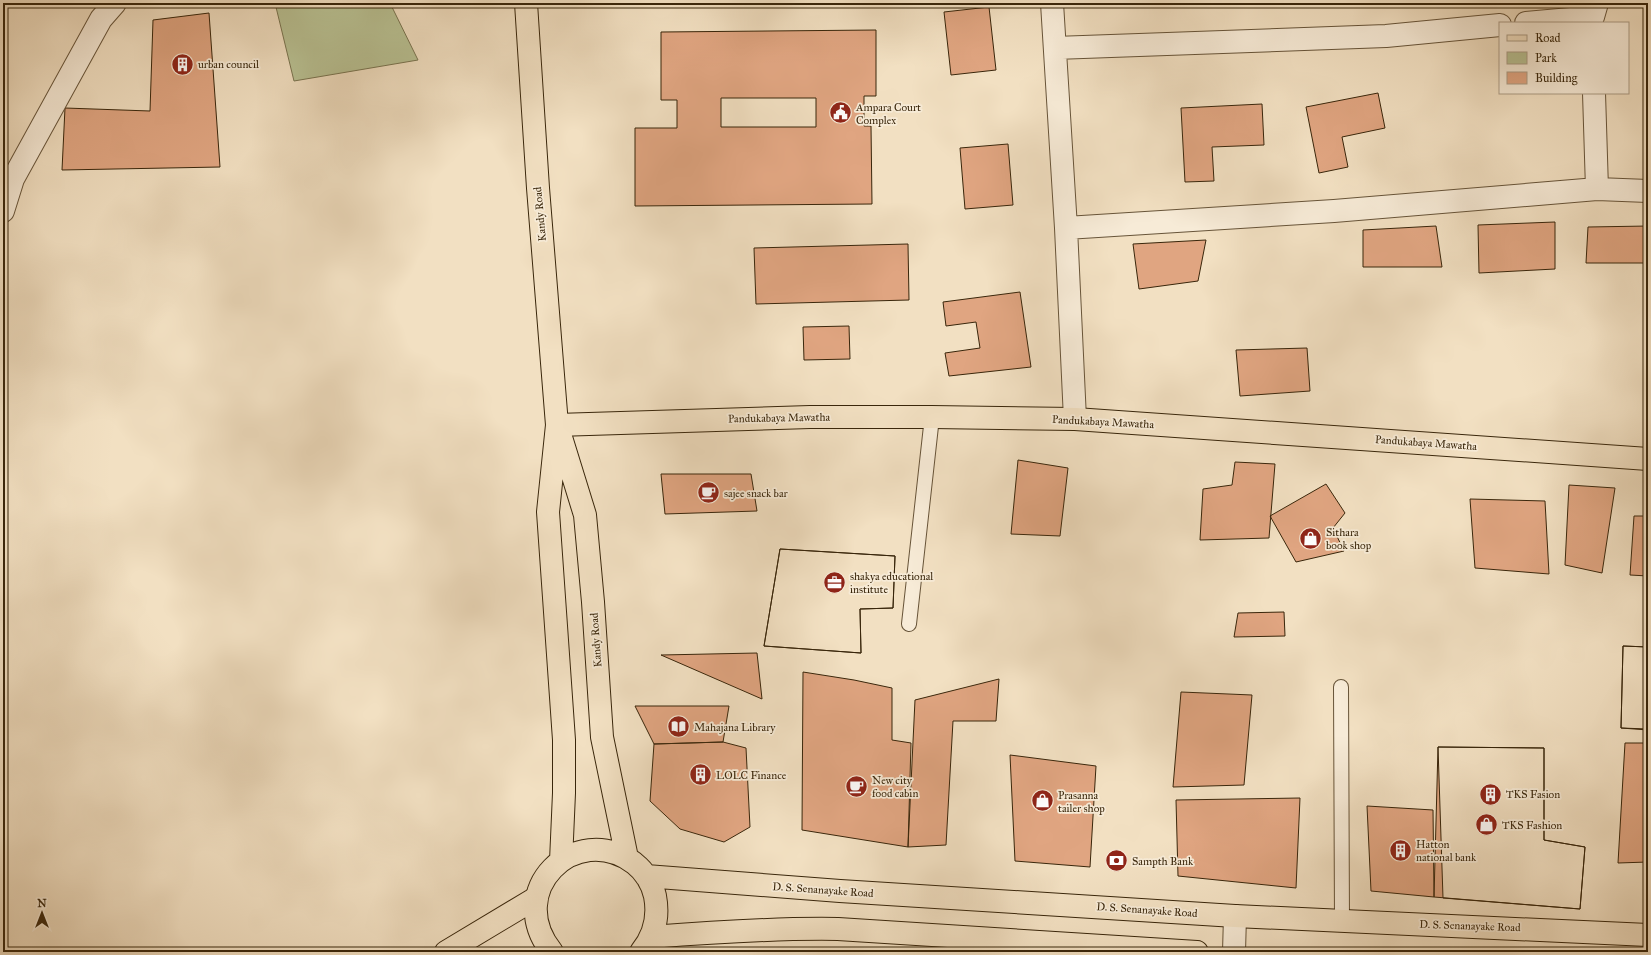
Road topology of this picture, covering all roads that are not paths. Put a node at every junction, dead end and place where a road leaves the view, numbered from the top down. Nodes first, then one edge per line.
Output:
1 (115, 3) edge
2 (526, 3) edge
3 (1052, 3) edge
4 (1594, 14) edge
5 (1534, 22) edge
6 (1499, 26) edge
7 (1055, 48) junction
8 (1594, 94) edge
9 (1597, 188) junction
10 (1648, 191) edge
11 (3, 211) edge
12 (1066, 228) junction
13 (932, 417) junction
14 (1075, 419) junction
15 (557, 425) junction
16 (1648, 459) edge
17 (908, 624) dead end
18 (1341, 687) dead end
19 (627, 858) junction
20 (561, 861) junction
21 (646, 876) junction
22 (536, 898) junction
23 (1235, 916) junction
24 (1342, 921) junction
25 (1648, 935) edge
26 (646, 944) edge
27 (446, 952) edge
28 (552, 952) edge
29 (1197, 952) edge
30 (1234, 952) edge

1 - 11 street
2 - 15 main road, Kandy Road
3 - 7 street
4 - 5 street
6 - 7 street
7 - 12 street
8 - 9 street
9 - 10 street
9 - 12 street
12 - 14 street
13 - 14 main road, Pandukabaya Mawatha
13 - 15 main road, Pandukabaya Mawatha
13 - 17 lane
14 - 16 main road, Pandukabaya Mawatha
15 - 19 main road, Kandy Road
15 - 20 main road, Kandy Road
18 - 24 lane
19 - 20 main road
19 - 21 main road
20 - 22 main road
21 - 23 main road, D. S. Senanayake Road
21 - 26 main road
22 - 27 main road
22 - 28 main road
23 - 24 main road, D. S. Senanayake Road
23 - 30 street
24 - 25 main road, D. S. Senanayake Road
26 - 29 main road

